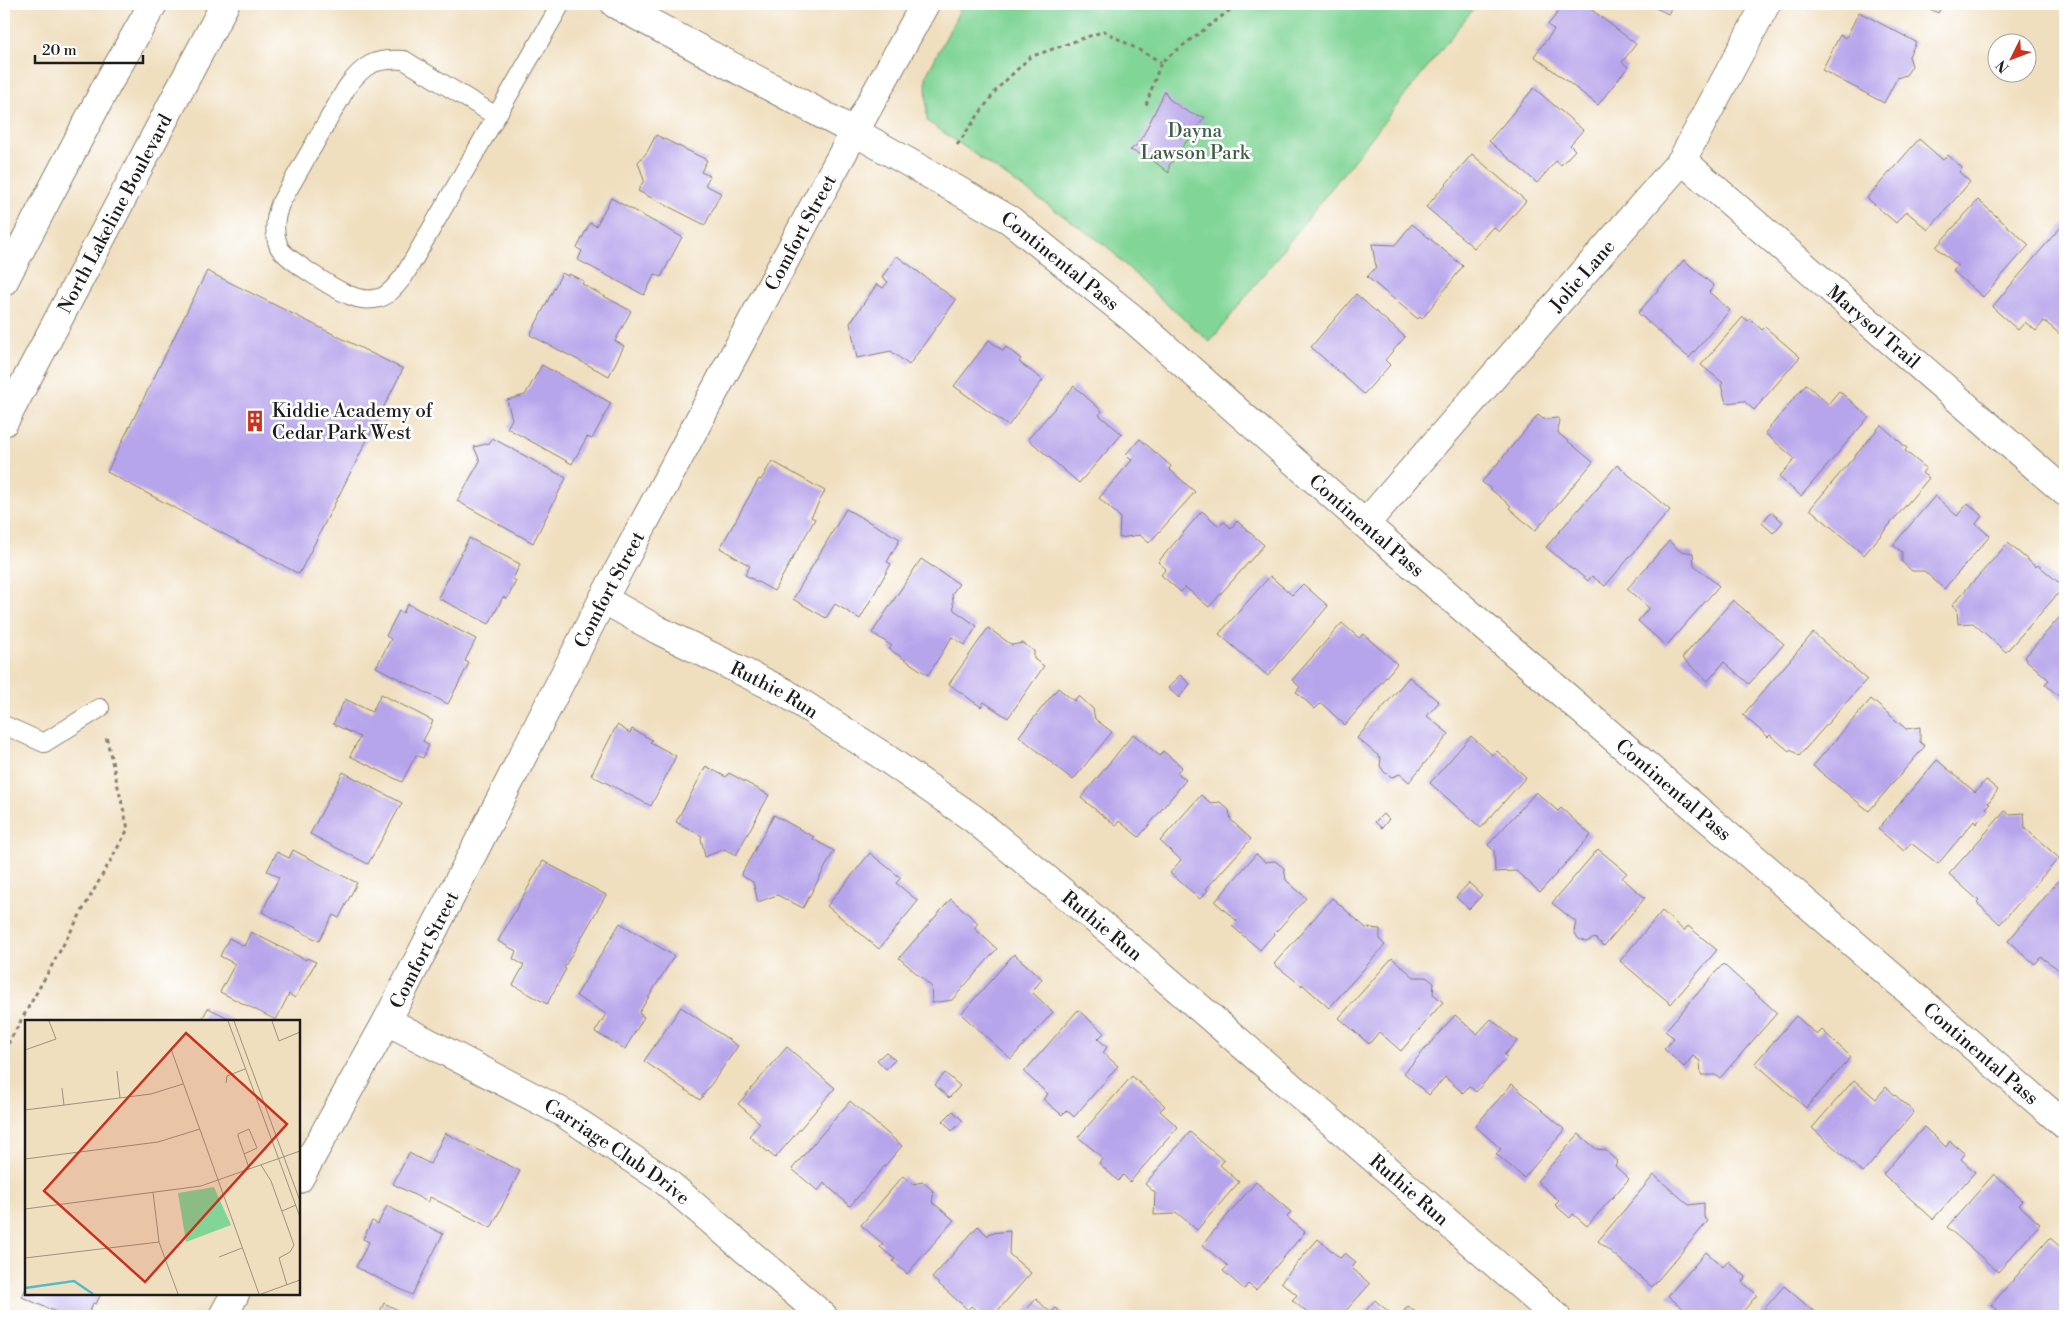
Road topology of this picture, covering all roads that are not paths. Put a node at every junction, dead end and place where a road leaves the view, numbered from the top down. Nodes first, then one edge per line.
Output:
1 (153, 4) edge
2 (225, 4) edge
3 (561, 4) edge
4 (615, 4) edge
5 (926, 4) edge
6 (1766, 4) edge
7 (496, 116) junction
8 (855, 132) junction
9 (1682, 160) junction
10 (4, 281) edge
11 (4, 422) edge
12 (2065, 492) edge
13 (1365, 524) junction
14 (603, 599) junction
15 (100, 708) road end
16 (4, 725) edge
17 (387, 1021) junction
18 (2065, 1125) edge
19 (300, 1177) edge
20 (234, 1295) edge
21 (222, 1316) edge
22 (823, 1316) edge
23 (1556, 1316) edge

1 - 10 street
2 - 11 street, North Lakeline Boulevard
3 - 7 lane
4 - 8 street, Continental Pass
5 - 8 street, Comfort Street
6 - 9 street, Jolie Lane
7 - 7 lane
8 - 13 street, Continental Pass
8 - 14 street, Comfort Street
9 - 12 street, Marysol Trail
9 - 13 street, Jolie Lane
13 - 18 street, Continental Pass
14 - 17 street, Comfort Street
14 - 23 street, Ruthie Run
15 - 16 lane
17 - 19 street, Comfort Street
17 - 22 street, Carriage Club Drive
20 - 21 street

